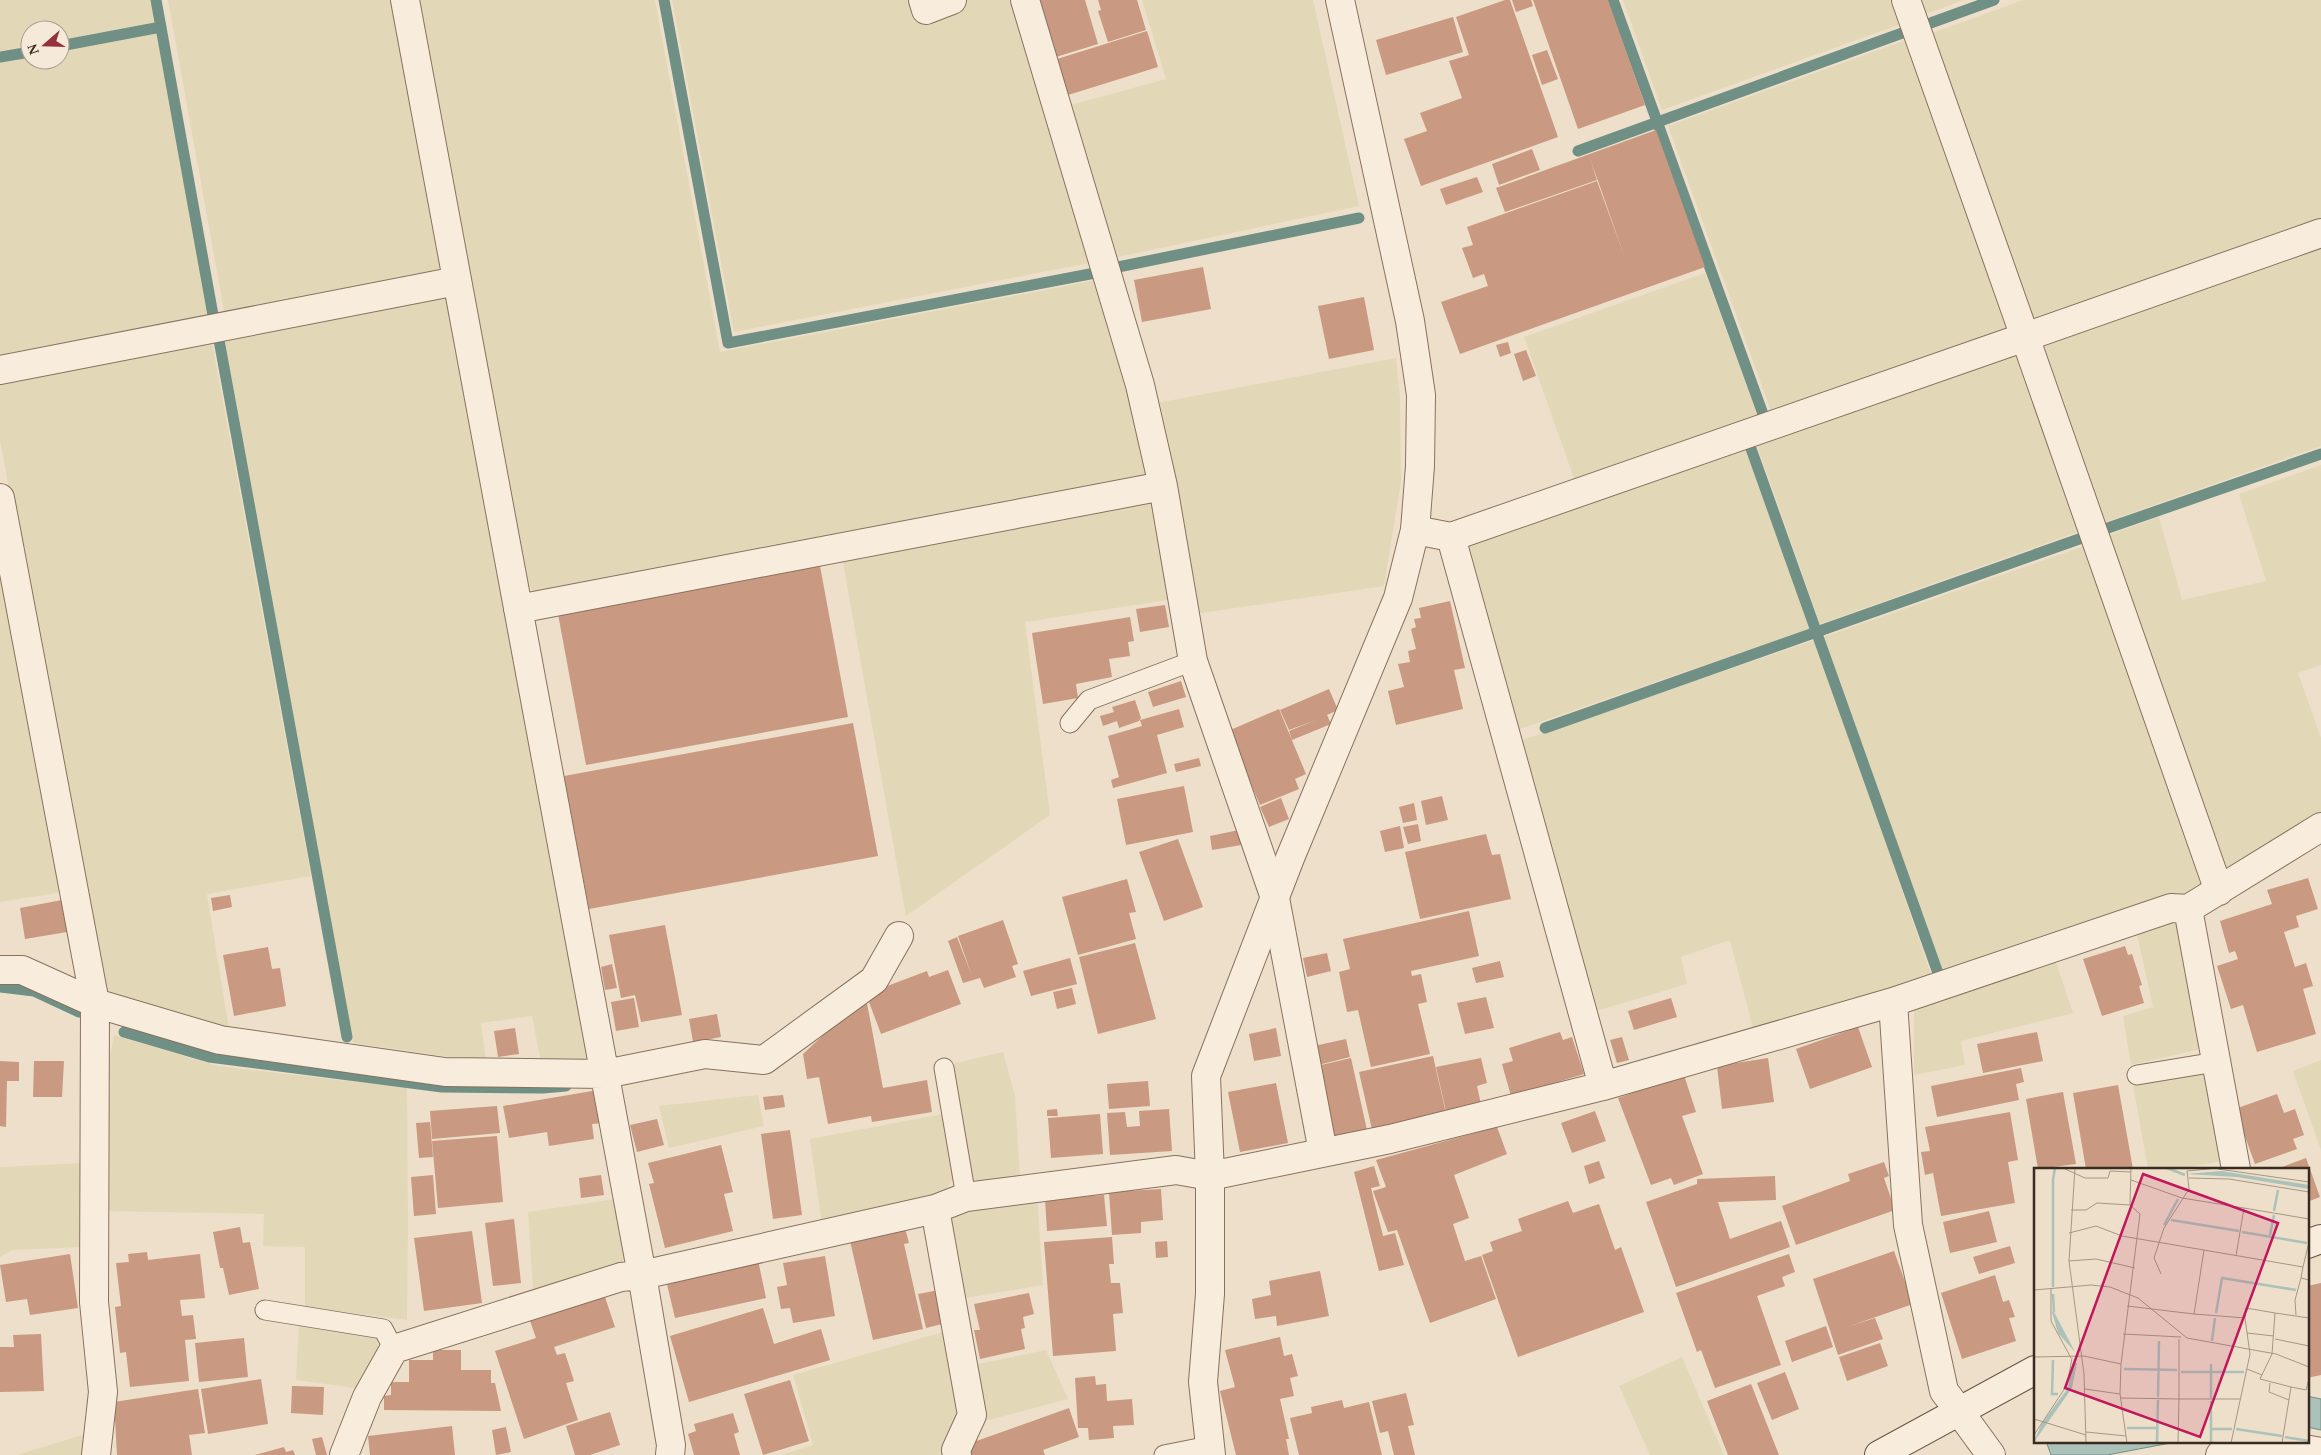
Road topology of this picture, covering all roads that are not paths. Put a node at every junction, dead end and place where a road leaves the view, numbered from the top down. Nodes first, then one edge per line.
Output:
1 (405, 0) edge
2 (923, 0) edge
3 (952, 0) edge
4 (1025, 0) edge
5 (1340, 0) edge
6 (1906, 0) edge
7 (2321, 233) edge
8 (457, 281) junction
9 (2025, 337) junction
10 (0, 370) edge
11 (1163, 486) junction
12 (0, 498) edge
13 (1415, 530) junction
14 (1451, 537) junction
15 (518, 608) junction
16 (1193, 661) junction
17 (1070, 723) dead end
18 (2321, 827) edge
19 (2218, 890) junction
20 (1275, 898) junction
21 (2188, 909) junction
22 (899, 936) dead end
23 (0, 970) edge
24 (1893, 1002) junction
25 (95, 1003) junction
26 (2216, 1062) junction
27 (944, 1068) dead end
28 (605, 1074) junction
29 (2137, 1075) dead end
30 (1603, 1086) junction
31 (1323, 1152) junction
32 (2236, 1168) edge
33 (1210, 1176) junction
34 (966, 1197) junction
35 (935, 1209) junction
36 (2321, 1239) edge
37 (2308, 1244) edge
38 (642, 1275) junction
39 (265, 1310) dead end
40 (394, 1349) junction
41 (2034, 1371) edge
42 (1958, 1411) junction
43 (1210, 1450) edge
44 (2321, 1452) edge
45 (96, 1455) edge
46 (344, 1455) edge
47 (670, 1455) edge
48 (957, 1455) edge
49 (1164, 1455) edge
50 (1879, 1455) edge
51 (1991, 1455) edge
52 (2220, 1455) edge

1 - 8 street
2 - 3 street
4 - 11 street
5 - 13 street
6 - 9 street
7 - 9 street
8 - 10 street
8 - 15 street
9 - 14 street
9 - 19 street
11 - 15 street
11 - 16 street
12 - 25 street
13 - 14 street
13 - 20 street
14 - 30 street
15 - 28 street
16 - 17 lane
16 - 20 street
18 - 19 street
19 - 21 street
20 - 31 street
20 - 33 street
21 - 24 street
21 - 26 street
22 - 28 street
23 - 25 street
24 - 30 street
24 - 42 street
25 - 28 street
25 - 45 street
26 - 29 lane
26 - 32 street
27 - 34 lane
28 - 38 street
30 - 31 street
31 - 33 street
33 - 34 street
33 - 43 street
34 - 35 street
35 - 38 street
35 - 48 street
36 - 37 street
38 - 40 street
38 - 47 street
39 - 40 lane
40 - 46 street
41 - 42 street
42 - 50 street
42 - 51 street
43 - 49 lane
44 - 52 street

